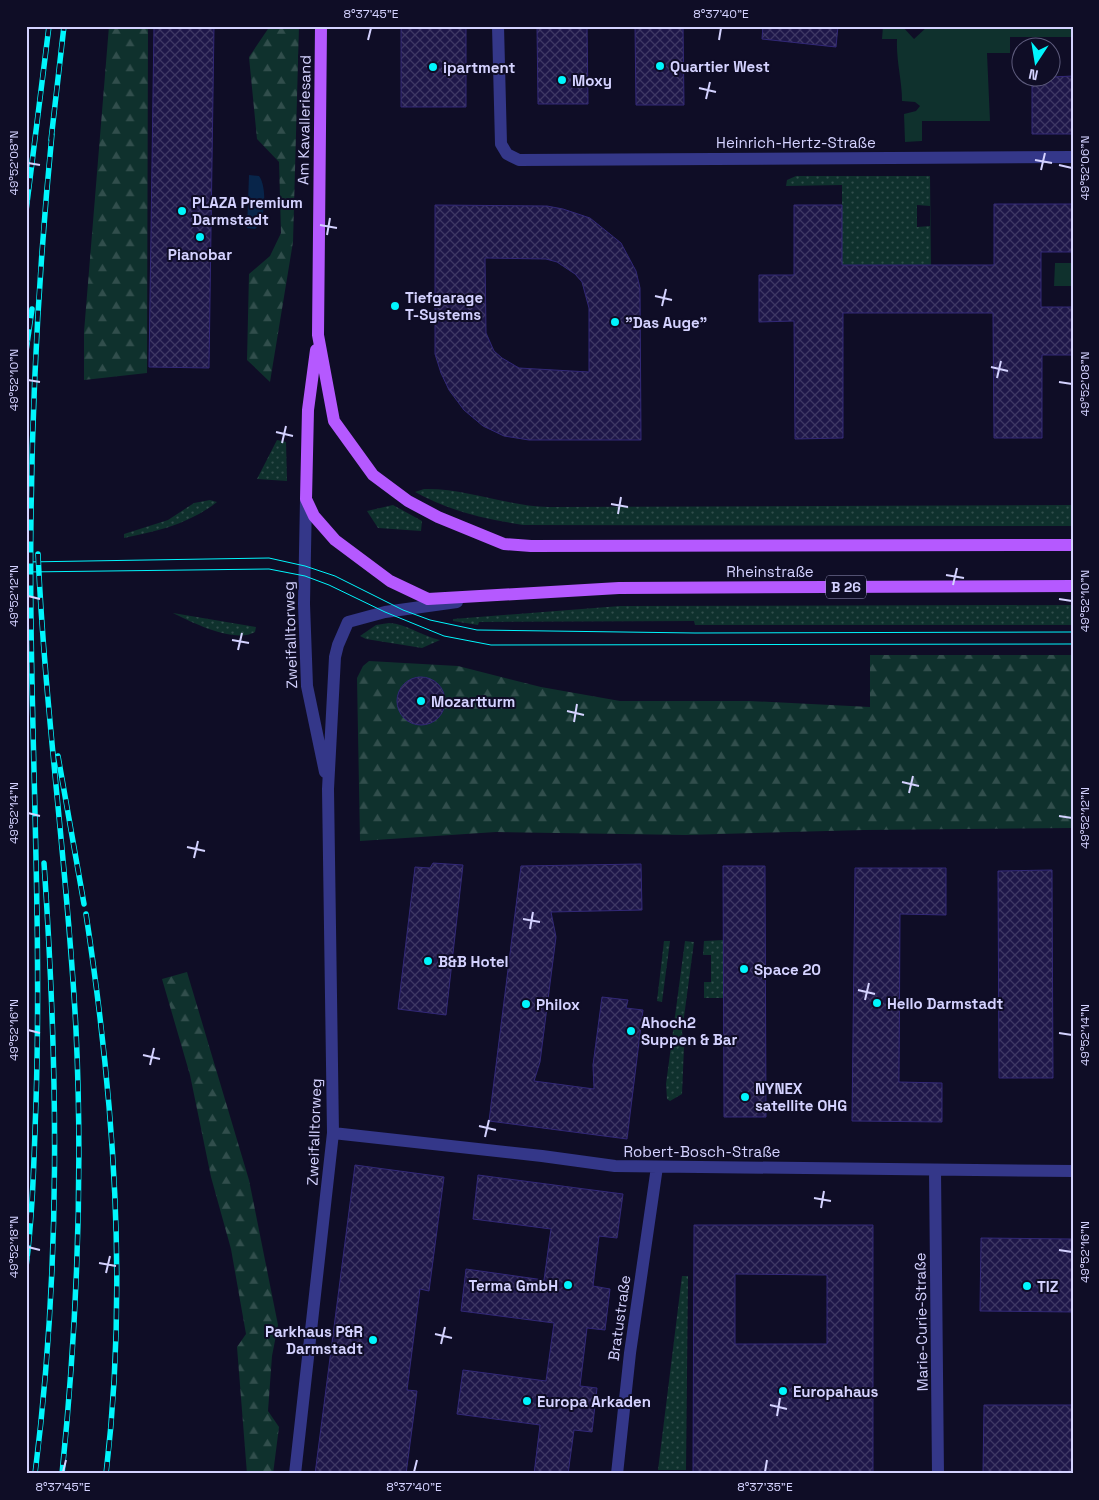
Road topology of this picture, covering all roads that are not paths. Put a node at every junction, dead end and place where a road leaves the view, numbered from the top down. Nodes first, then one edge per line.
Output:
1 (321, 26) edge
2 (498, 26) edge
3 (1073, 158) edge
4 (318, 335) junction
5 (306, 499) junction
6 (305, 538) joint
7 (504, 544) joint
8 (1073, 545) edge
9 (1073, 586) edge
10 (497, 594) junction
11 (338, 645) joint
12 (328, 789) junction
13 (333, 1133) junction
14 (657, 1167) junction
15 (935, 1170) junction
16 (1073, 1172) edge
17 (295, 1474) edge
18 (617, 1474) edge
19 (938, 1474) edge

1 - 4 main road, Am Kavalleriesand
2 - 3 street, Heinrich-Hertz-Straße
4 - 5 main road, Am Kavalleriesand
4 - 7 main road, Am Kavalleriesand
5 - 6 street, Am Kavalleriesand
5 - 10 main road, Rheinstraße / B 26
6 - 12 street, Zweifalltorweg
7 - 8 main road, Rheinstraße
9 - 10 main road, Rheinstraße / B 26
10 - 11 street, Rheinstraße
11 - 12 street, Zweifalltorweg
12 - 13 street, Zweifalltorweg
13 - 14 street, Robert-Bosch-Straße
13 - 17 street, Zweifalltorweg
14 - 15 street, Robert-Bosch-Straße
14 - 18 street, Bratustraße
15 - 16 street, Robert-Bosch-Straße
15 - 19 street, Marie-Curie-Straße

